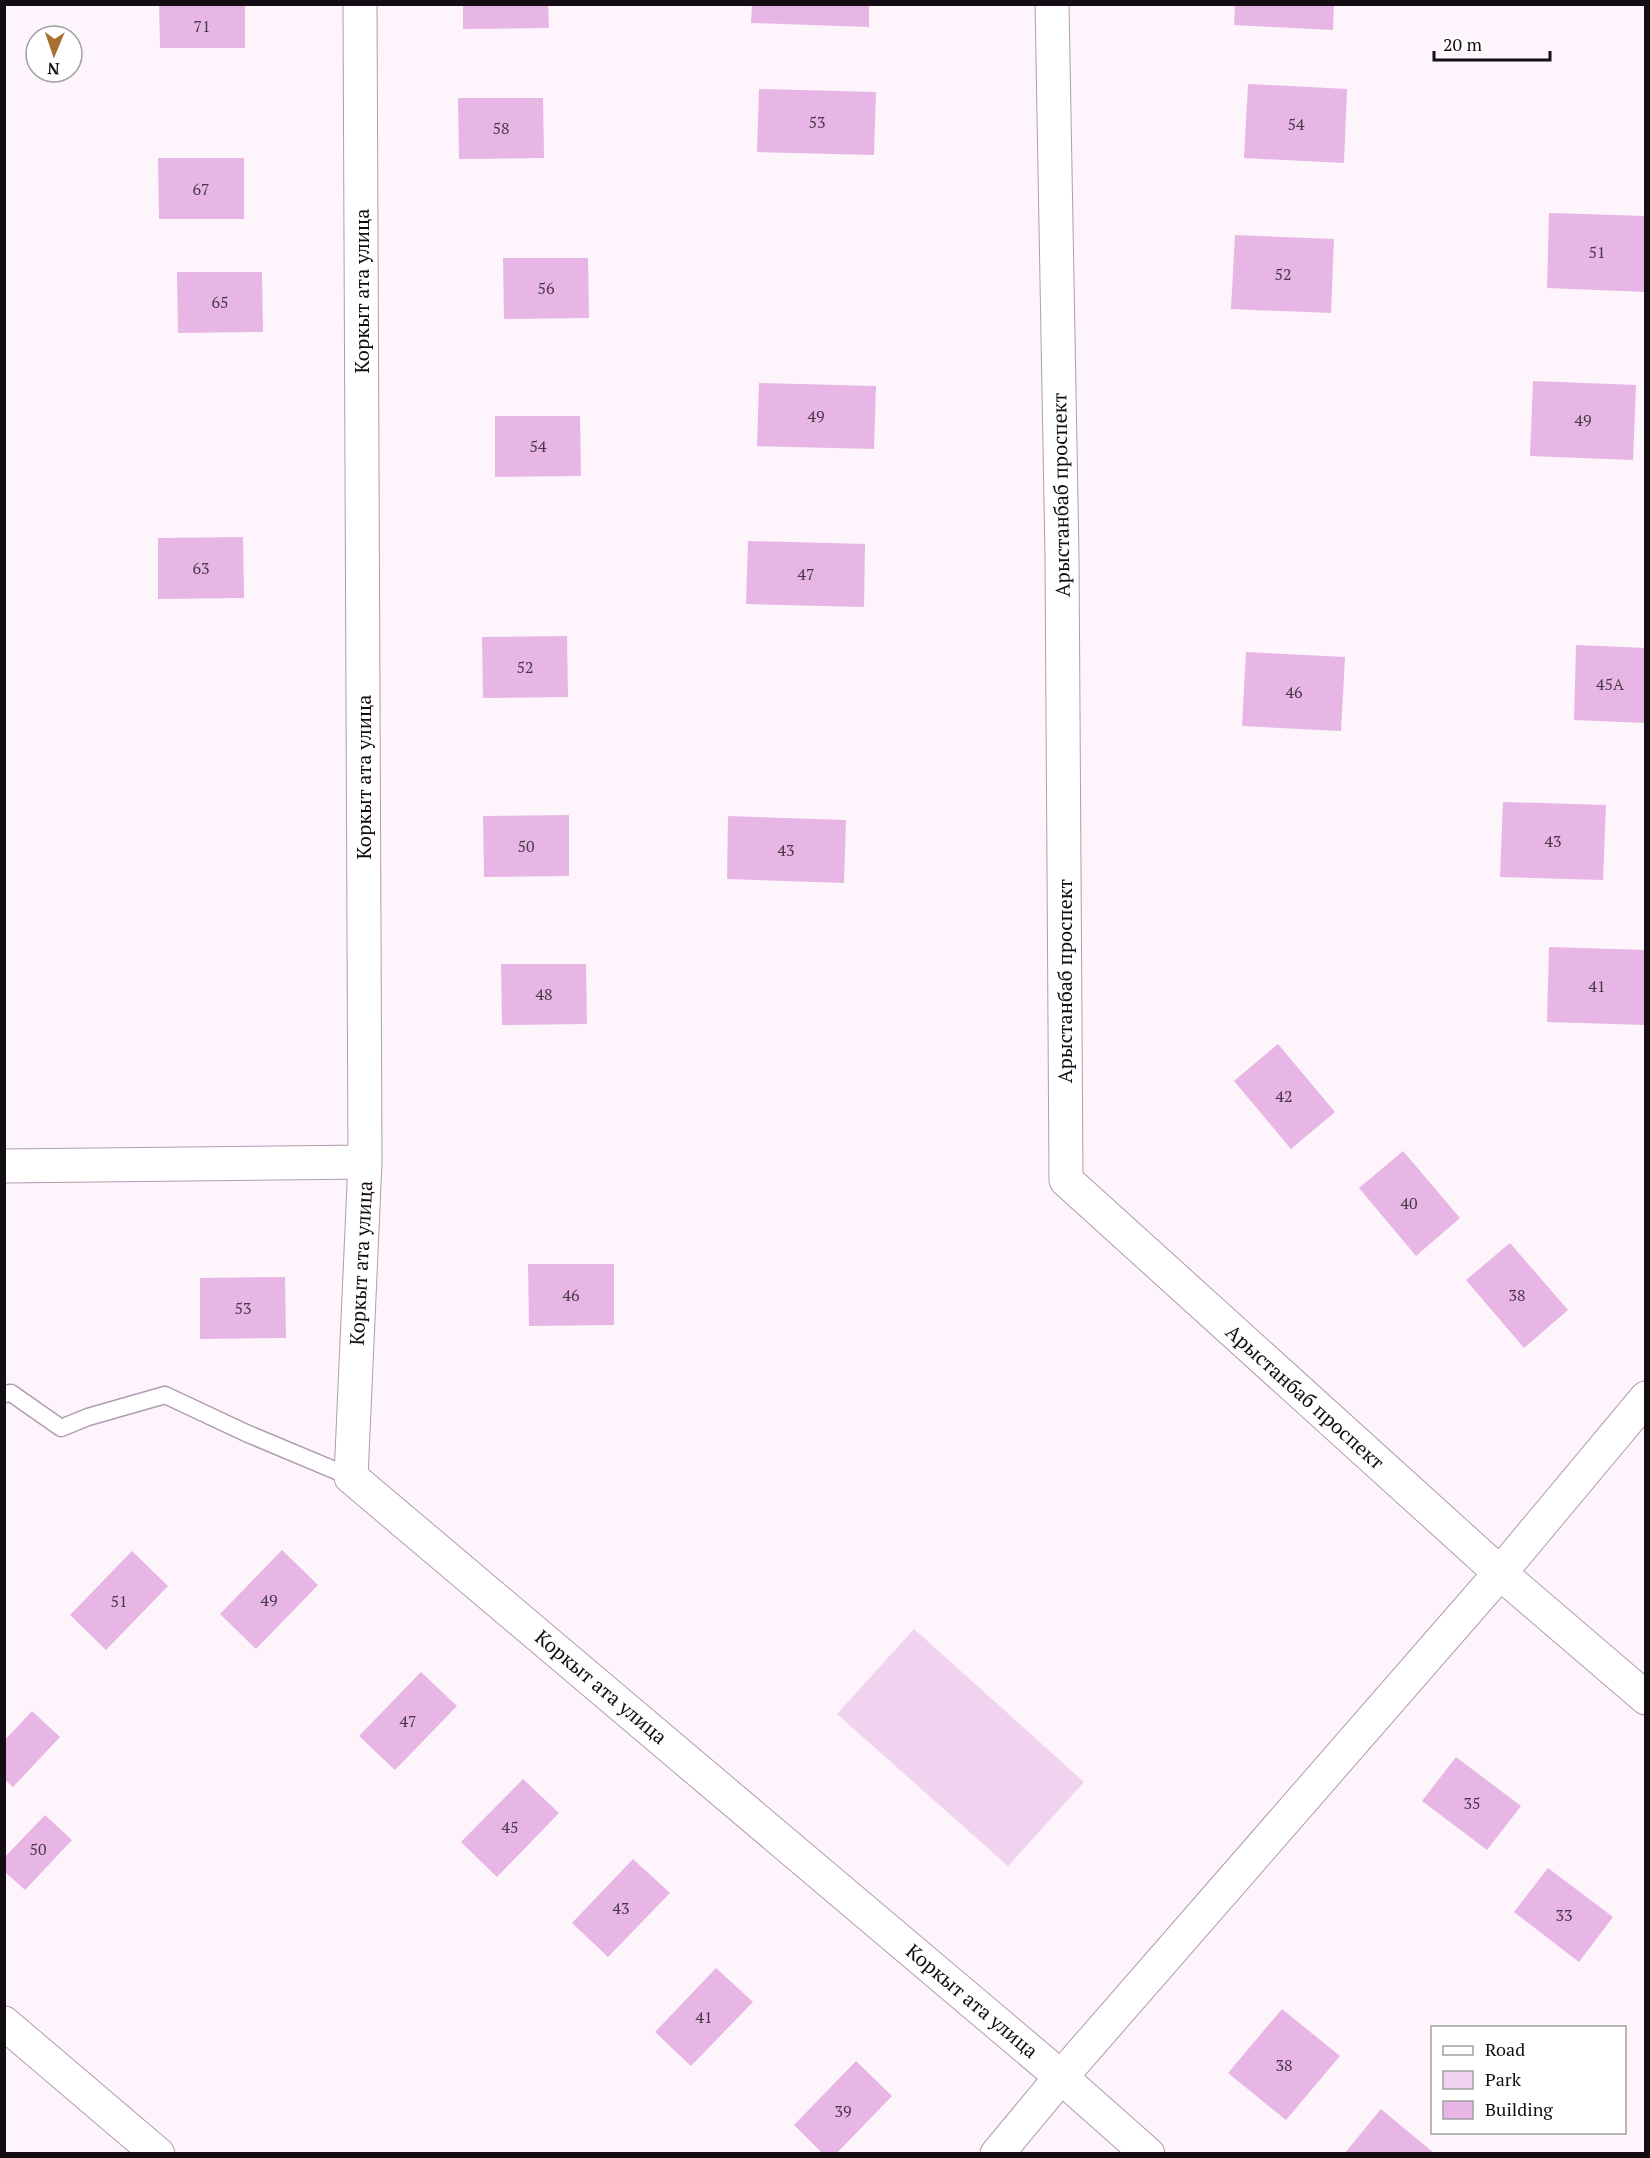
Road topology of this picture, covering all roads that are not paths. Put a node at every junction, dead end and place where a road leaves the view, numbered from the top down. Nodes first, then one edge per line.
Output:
1 (360, 4) edge
2 (1052, 4) edge
3 (365, 1162) junction
4 (4, 1166) edge
5 (4, 1394) edge
6 (1646, 1398) edge
7 (351, 1477) junction
8 (1500, 1573) junction
9 (1646, 1698) edge
10 (4, 2023) edge
11 (1061, 2077) junction
12 (158, 2154) edge
13 (997, 2154) edge
14 (1148, 2154) edge

1 - 3 street, Коркыт ата улица
2 - 8 street, Арыстанбаб проспект
3 - 4 street
3 - 7 street, Коркыт ата улица
5 - 7 lane
6 - 8 street
7 - 11 street, Коркыт ата улица
8 - 9 street, Арыстанбаб проспект
8 - 11 street
10 - 12 street
11 - 13 street
11 - 14 street, Коркыт ата улица

